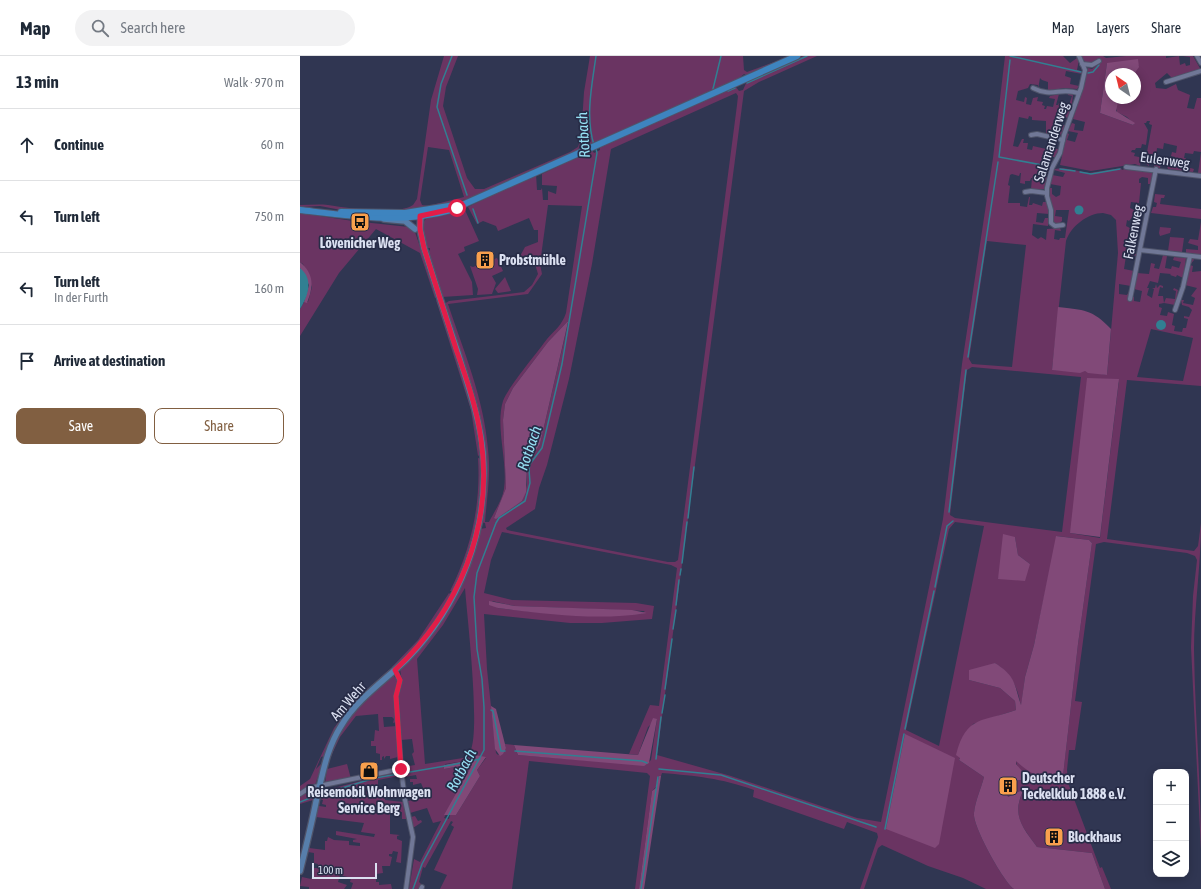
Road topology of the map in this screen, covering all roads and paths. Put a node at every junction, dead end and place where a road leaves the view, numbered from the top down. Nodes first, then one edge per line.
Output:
1 (797, 56) edge
2 (1079, 56) edge
3 (1197, 56) edge
4 (1099, 61) dead end
5 (1201, 63) edge
6 (1082, 64) junction
7 (1201, 71) edge
8 (1166, 82) dead end
9 (1033, 88) dead end
10 (1078, 93) junction
11 (1031, 135) dead end
12 (1063, 140) junction
13 (1126, 166) dead end
14 (1156, 169) junction
15 (1201, 176) edge
16 (1025, 192) dead end
17 (1047, 193) junction
18 (302, 210) edge
19 (421, 214) junction
20 (412, 215) junction
21 (379, 219) junction
22 (1063, 225) dead end
23 (415, 229) junction
24 (424, 248) junction
25 (1140, 250) junction
26 (1190, 256) junction
27 (1201, 257) edge
28 (1130, 299) dead end
29 (1175, 310) dead end
30 (395, 670) junction
31 (401, 772) junction
32 (318, 793) junction
33 (300, 794) edge
34 (300, 871) edge
35 (406, 889) edge

1 - 19 main road
2 - 6 street, Salamanderweg
3 - 5 street
4 - 6 street
6 - 10 street, Salamanderweg
7 - 8 street
9 - 10 street
10 - 12 street, Salamanderweg
11 - 12 street
12 - 17 street, Salamanderweg
13 - 14 street, Eulenweg
14 - 15 street, Eulenweg
14 - 25 street, Falkenweg
16 - 17 street
17 - 22 street, Salamanderweg
18 - 20 main road
18 - 21 main road
19 - 20 main road
19 - 24 street
20 - 21 main road
20 - 23 street
21 - 23 street
23 - 24 street
24 - 30 street, Am Wehr
25 - 26 street
25 - 28 street, Falkenweg
26 - 27 street
26 - 29 street
30 - 31 street
30 - 32 street, Am Wehr
31 - 32 street
31 - 35 street
32 - 33 street
32 - 34 street, Am Wehr

